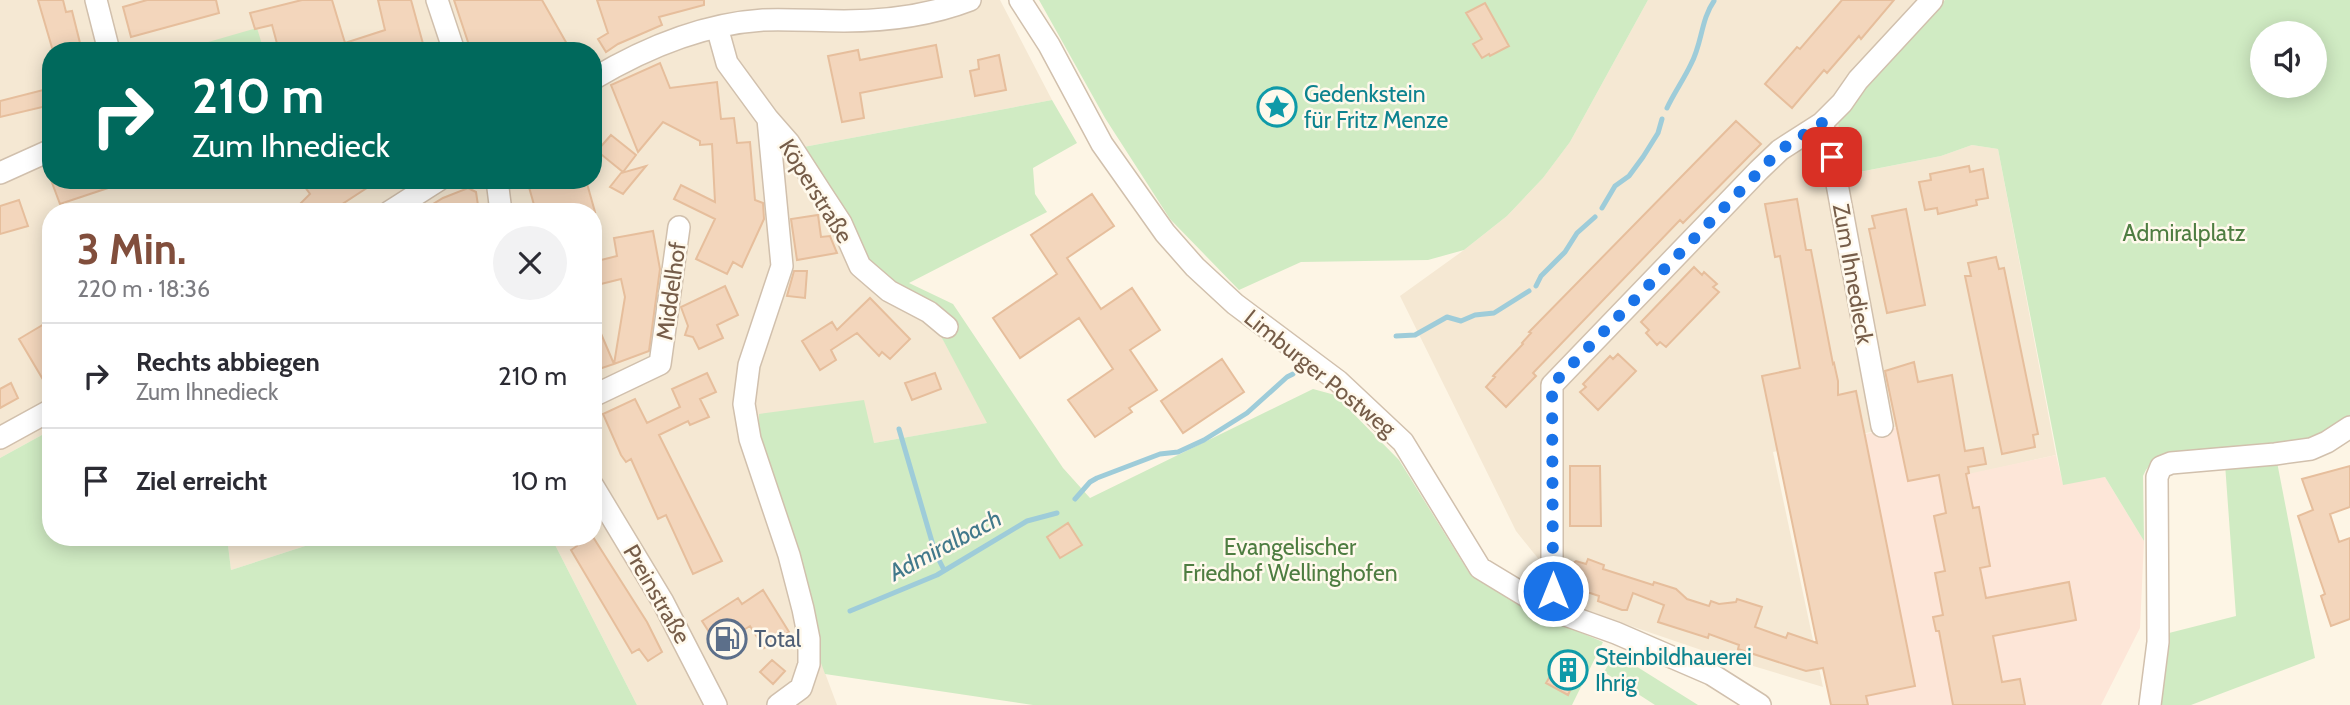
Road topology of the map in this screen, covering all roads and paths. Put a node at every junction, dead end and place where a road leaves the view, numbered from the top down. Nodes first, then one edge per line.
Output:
1 (96, 0) edge
2 (437, 0) edge
3 (970, 0) edge
4 (1020, 0) edge
5 (1932, 0) edge
6 (763, 10) edge
7 (718, 27) junction
8 (106, 42) edge
9 (451, 42) edge
10 (602, 74) edge
11 (768, 119) junction
12 (1822, 123) junction
13 (42, 154) edge
14 (0, 173) edge
15 (425, 189) edge
16 (403, 203) edge
17 (680, 227) dead end
18 (947, 327) dead end
19 (602, 392) edge
20 (42, 415) edge
21 (1882, 426) dead end
22 (2350, 426) edge
23 (0, 438) edge
24 (602, 501) edge
25 (1552, 610) junction
26 (716, 705) edge
27 (778, 705) edge
28 (1760, 705) edge
29 (2150, 705) edge

1 - 8 street
2 - 9 street
3 - 6 street
4 - 25 street, Limburger Postweg
5 - 12 street
6 - 7 street
7 - 10 street
7 - 11 street, Köperstraße
11 - 18 street, Köperstraße
11 - 27 street
12 - 21 street, Zum Ihnedieck
12 - 25 street
13 - 14 street
15 - 16 street
17 - 19 street, Middelhof
20 - 23 street
22 - 29 street
24 - 26 street, Preinstraße
25 - 28 street, Limburger Postweg

